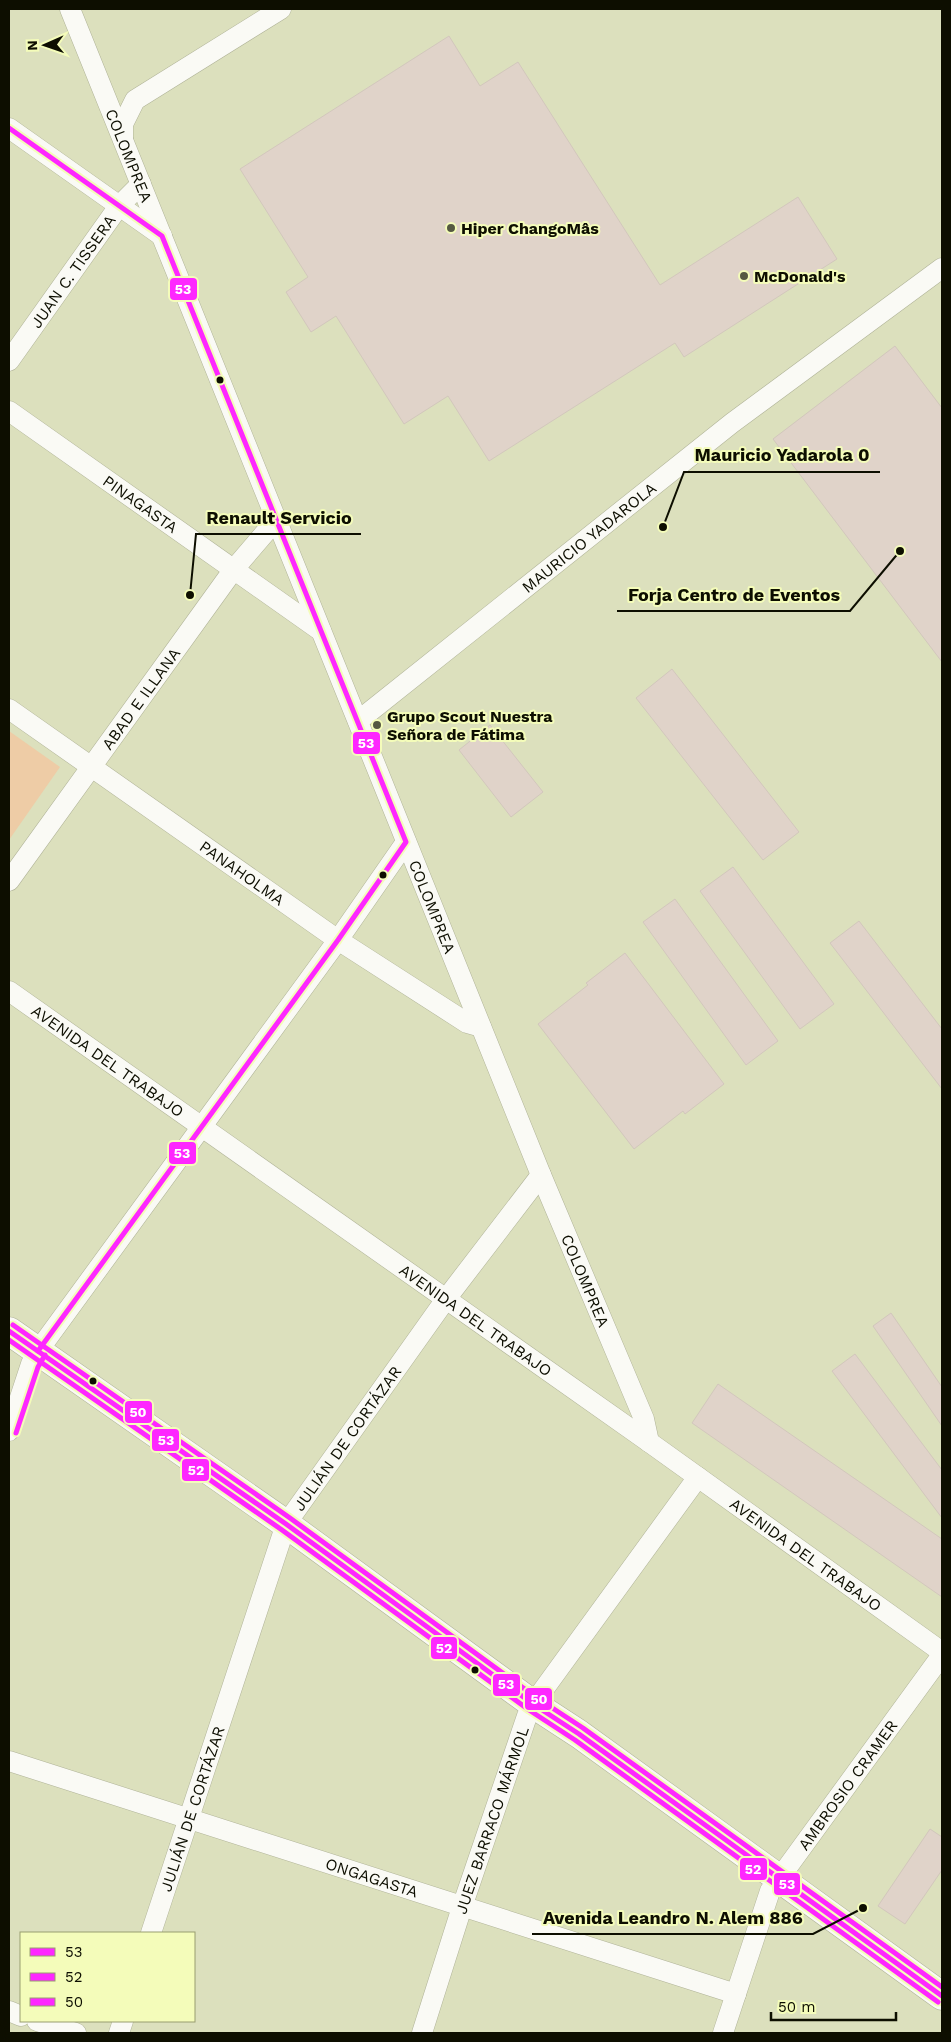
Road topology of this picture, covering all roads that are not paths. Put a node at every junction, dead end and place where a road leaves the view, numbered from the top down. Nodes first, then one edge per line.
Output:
1 (70, 9) edge
2 (281, 9) edge
3 (101, 86) junction
4 (135, 100) junction
5 (9, 128) edge
6 (123, 140) junction
7 (141, 184) junction
8 (119, 206) junction
9 (162, 236) junction
10 (942, 268) edge
11 (9, 361) edge
12 (9, 411) edge
13 (276, 520) junction
14 (234, 569) junction
15 (321, 631) junction
16 (9, 708) edge
17 (358, 721) junction
18 (91, 767) junction
19 (406, 842) junction
20 (9, 881) edge
21 (338, 940) junction
22 (9, 991) edge
23 (482, 1027) junction
24 (202, 1127) junction
25 (541, 1175) junction
26 (446, 1299) junction
27 (9, 1331) edge
28 (38, 1351) junction
29 (9, 1431) edge
30 (649, 1442) junction
31 (698, 1477) junction
32 (286, 1524) junction
33 (942, 1653) edge
34 (533, 1704) junction
35 (9, 1761) edge
36 (188, 1818) junction
37 (779, 1878) junction
38 (462, 1907) junction
39 (151, 1932) edge
40 (736, 1994) junction
41 (942, 1996) edge
42 (40, 2022) edge
43 (76, 2033) edge
44 (422, 2033) edge
45 (723, 2033) edge

1 - 3 street, COLOMPREA
2 - 4 street
3 - 4 street
3 - 6 street, COLOMPREA
4 - 6 street
5 - 8 street
6 - 7 street, COLOMPREA
7 - 8 street, JUAN C. TISSERA
7 - 9 street, COLOMPREA
8 - 9 street
8 - 11 street, JUAN C. TISSERA
9 - 13 street, COLOMPREA
10 - 17 street, MAURICIO YADAROLA
12 - 14 street, PINAGASTA
13 - 14 street, ABAD E ILLANA
13 - 15 street, COLOMPREA
14 - 15 street, PINAGASTA
14 - 18 street, ABAD E ILLANA
15 - 17 street, COLOMPREA
16 - 18 street, PANAHOLMA
17 - 19 street, COLOMPREA
18 - 20 street, ABAD E ILLANA
18 - 21 street, PANAHOLMA
19 - 21 street
19 - 23 street, COLOMPREA
21 - 23 street, PANAHOLMA
21 - 24 street
22 - 24 street, AVENIDA DEL TRABAJO
23 - 25 street, COLOMPREA
24 - 26 street, AVENIDA DEL TRABAJO
24 - 28 street
25 - 26 street, JULIÁN DE CORTÁZAR
25 - 30 street, COLOMPREA
26 - 30 street, AVENIDA DEL TRABAJO
26 - 32 street, JULIÁN DE CORTÁZAR
27 - 28 main road
28 - 29 street
28 - 32 main road
30 - 31 street, AVENIDA DEL TRABAJO
31 - 33 street, AVENIDA DEL TRABAJO
31 - 34 street, JUEZ BARRACO MÁRMOL
32 - 34 main road
32 - 36 street, JULIÁN DE CORTÁZAR
33 - 37 street, AMBROSIO CRAMER
34 - 37 main road
34 - 38 street, JUEZ BARRACO MÁRMOL
35 - 36 street, ONGAGASTA
36 - 38 street, ONGAGASTA
36 - 39 street, JULIÁN DE CORTÁZAR
37 - 40 street, AMBROSIO CRAMER
37 - 41 main road
38 - 40 street, ONGAGASTA
38 - 44 street, JUEZ BARRACO MÁRMOL
40 - 45 street, AMBROSIO CRAMER
42 - 43 street

